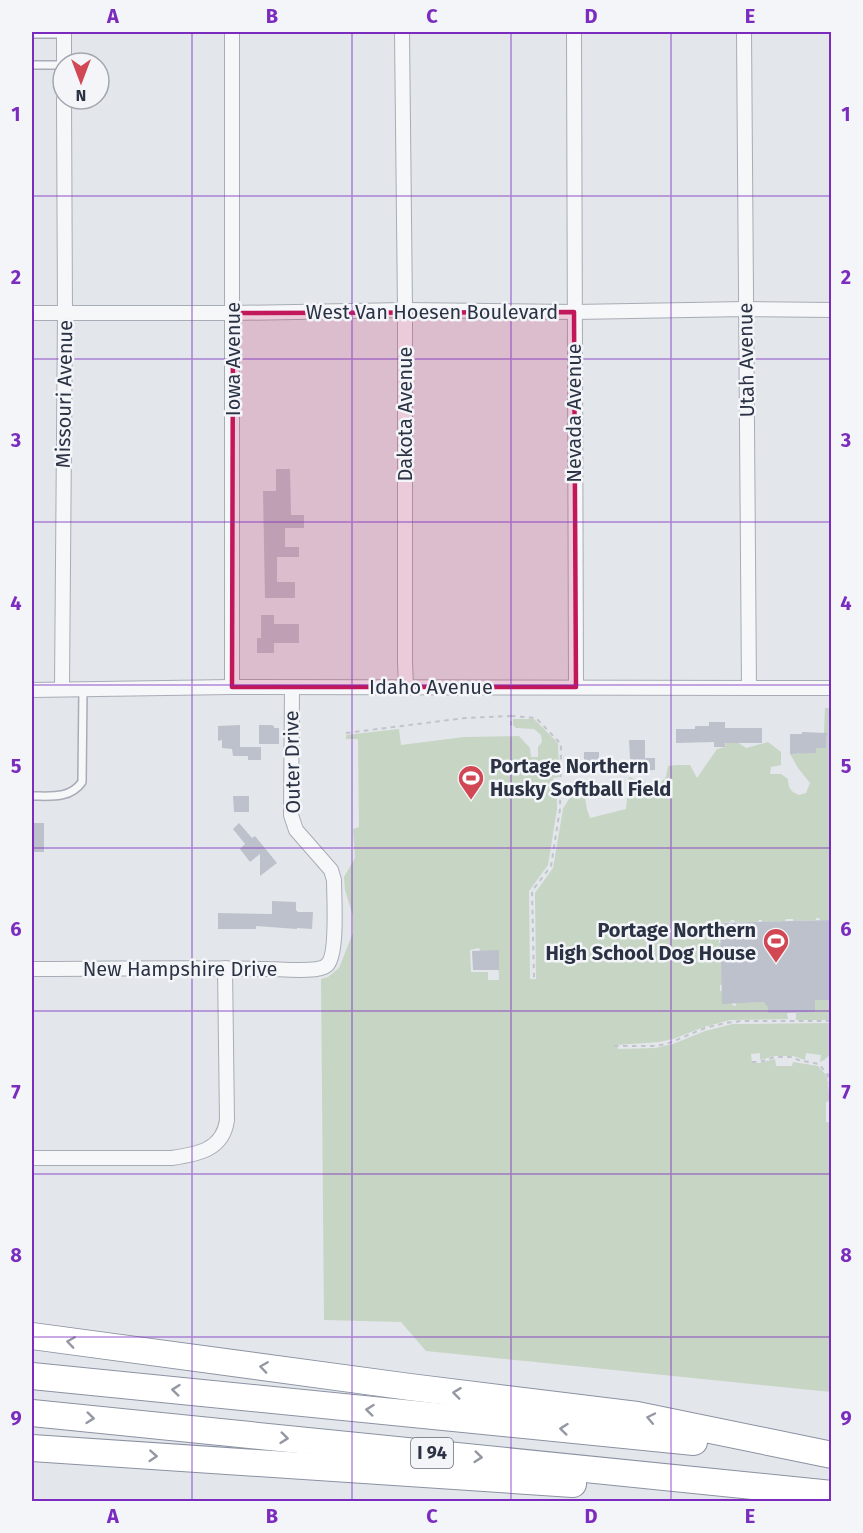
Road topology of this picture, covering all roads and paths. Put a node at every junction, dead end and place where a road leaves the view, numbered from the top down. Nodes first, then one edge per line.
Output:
1 (232, 32) edge
2 (402, 32) edge
3 (574, 32) edge
4 (744, 32) edge
5 (64, 33) edge
6 (32, 34) edge
7 (64, 51) edge
8 (51, 64) edge
9 (32, 65) edge
10 (64, 111) edge
11 (746, 309) junction
12 (405, 310) junction
13 (831, 310) edge
14 (574, 312) junction
15 (32, 313) edge
16 (65, 313) junction
17 (233, 313) junction
18 (232, 687) junction
19 (406, 687) junction
20 (576, 687) junction
21 (62, 688) junction
22 (83, 688) junction
23 (292, 688) junction
24 (749, 688) junction
25 (831, 688) edge
26 (32, 690) edge
27 (511, 716) junction
28 (511, 728) dead end
29 (346, 733) dead end
30 (32, 796) edge
31 (327, 965) joint
32 (225, 968) junction
33 (32, 969) edge
34 (534, 979) dead end
35 (792, 1017) dead end
36 (831, 1021) edge
37 (792, 1022) junction
38 (614, 1046) dead end
39 (752, 1062) dead end
40 (831, 1094) edge
41 (32, 1158) edge
42 (32, 1336) edge
43 (32, 1376) edge
44 (32, 1413) edge
45 (32, 1448) edge
46 (831, 1455) edge
47 (805, 1491) junction
48 (831, 1494) edge

1 - 17 street, Iowa Avenue
2 - 12 street, Dakota Avenue
3 - 14 street, Nevada Avenue
4 - 11 street, Utah Avenue
5 - 6 lane
5 - 7 street
8 - 9 lane
10 - 16 street, Missouri Avenue
11 - 13 street, West Van Hoesen Boulevard
11 - 14 street, West Van Hoesen Boulevard
11 - 24 street, Utah Avenue
12 - 14 street, West Van Hoesen Boulevard
12 - 17 street, West Van Hoesen Boulevard
12 - 19 street, Dakota Avenue
14 - 20 street, Nevada Avenue
15 - 16 street, West Van Hoesen Boulevard
16 - 17 street, West Van Hoesen Boulevard
16 - 21 street, Missouri Avenue
17 - 18 street, Iowa Avenue
18 - 22 street, Idaho Avenue
18 - 23 street, Idaho Avenue
19 - 20 street, Idaho Avenue
19 - 23 street, Idaho Avenue
20 - 24 street, Idaho Avenue
21 - 22 street, Idaho Avenue
21 - 26 street, Idaho Avenue
22 - 30 lane
23 - 31 street, Outer Drive
24 - 25 street, Idaho Avenue
27 - 28 path
27 - 29 path
27 - 34 path
31 - 32 street, New Hampshire Drive
32 - 33 street, New Hampshire Drive
32 - 41 street
35 - 37 path
36 - 37 path
37 - 38 path
39 - 40 path
46 -> 42 highway
46 -> 43 highway, I 94
44 -> 47 highway, I 94
45 -> 47 highway
47 - 48 highway, I 94

